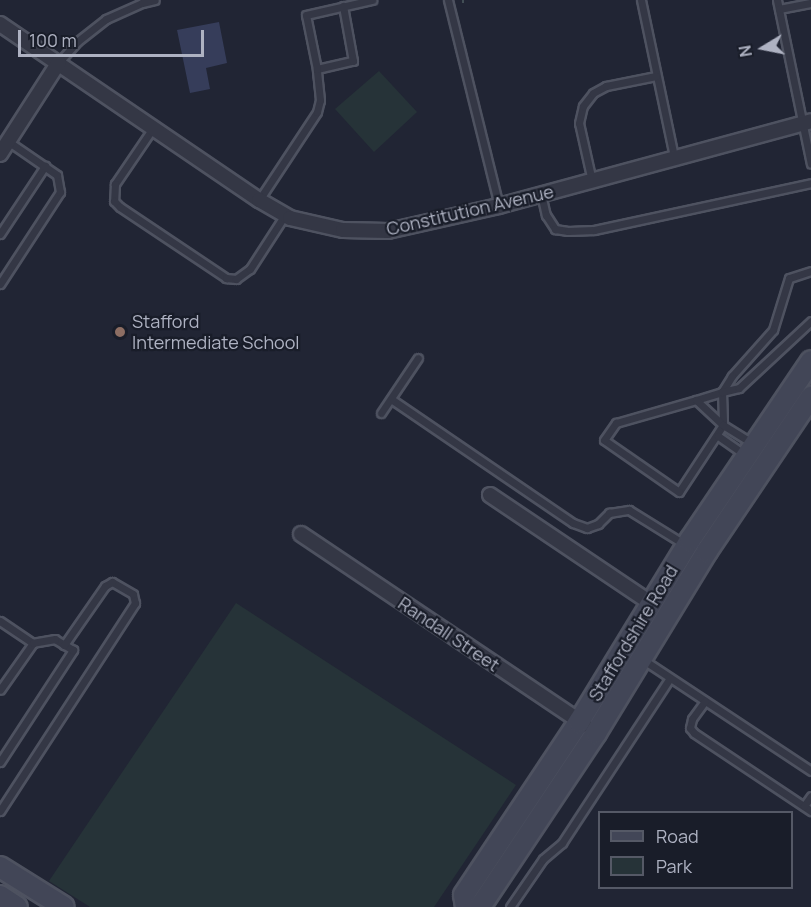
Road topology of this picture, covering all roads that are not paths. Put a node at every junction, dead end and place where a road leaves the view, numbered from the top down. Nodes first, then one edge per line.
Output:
1 (155, 0) edge
2 (372, 0) edge
3 (448, 0) edge
4 (641, 0) edge
5 (777, 0) edge
6 (811, 3) edge
7 (343, 6) junction
8 (779, 9) junction
9 (0, 24) edge
10 (59, 62) junction
11 (317, 69) junction
12 (656, 76) junction
13 (806, 122) edge
14 (153, 128) junction
15 (9, 142) junction
16 (0, 154) edge
17 (674, 156) junction
18 (811, 164) edge
19 (45, 166) junction
20 (592, 181) junction
21 (811, 183) edge
22 (541, 194) junction
23 (259, 200) junction
24 (499, 206) junction
25 (285, 215) junction
26 (0, 234) edge
27 (811, 271) edge
28 (0, 284) edge
29 (811, 321) edge
30 (418, 358) dead end
31 (811, 361) edge
32 (722, 393) junction
33 (811, 397) edge
34 (391, 399) junction
35 (696, 400) junction
36 (381, 413) dead end
37 (723, 425) junction
38 (718, 436) junction
39 (751, 450) junction
40 (490, 495) dead end
41 (301, 534) dead end
42 (687, 545) junction
43 (651, 603) junction
44 (0, 621) edge
45 (33, 643) junction
46 (64, 645) junction
47 (625, 647) junction
48 (641, 659) junction
49 (670, 678) junction
50 (0, 690) edge
51 (705, 701) junction
52 (579, 722) junction
53 (597, 733) junction
54 (0, 762) edge
55 (811, 771) edge
56 (811, 796) edge
57 (804, 806) junction
58 (0, 811) edge
59 (811, 811) edge
60 (0, 867) edge
61 (0, 896) edge
62 (37, 900) edge
63 (17, 907) edge
64 (64, 907) edge
65 (466, 907) edge
66 (480, 907) edge
67 (510, 907) edge

1 - 10 lane
2 - 7 lane
3 - 24 lane
4 - 12 lane
5 - 8 lane
6 - 8 lane
7 - 11 lane
7 - 11 lane
8 - 13 lane
9 - 10 street, Constitution Avenue
10 - 14 street, Constitution Avenue
10 - 15 street
11 - 23 lane
12 - 17 lane
12 - 20 lane
13 - 17 street, Constitution Avenue
13 - 18 lane
14 - 23 street, Constitution Avenue
14 - 25 lane
15 - 16 street
15 - 19 lane
17 - 20 street, Constitution Avenue
19 - 26 lane
19 - 28 lane
20 - 22 street, Constitution Avenue
21 - 22 lane
22 - 24 street, Constitution Avenue
23 - 25 street, Constitution Avenue
24 - 25 street, Constitution Avenue
27 - 32 lane
29 - 32 lane
30 - 34 lane
31 - 39 main road, Staffordshire Road
32 - 35 lane
32 - 37 lane
33 - 48 main road, Staffordshire Road
34 - 36 lane
34 - 42 lane
35 - 37 lane
35 - 38 lane
37 - 38 lane
37 - 39 lane
38 - 39 lane
39 - 42 main road, Staffordshire Road
40 - 43 street
41 - 52 street, Randall Street
42 - 43 main road, Staffordshire Road
43 - 47 main road, Staffordshire Road
44 - 45 lane
45 - 46 lane
45 - 50 lane
46 - 54 lane
46 - 58 lane
47 - 48 lane
47 - 52 main road, Staffordshire Road
48 - 49 lane
48 - 53 main road, Staffordshire Road
49 - 51 lane
49 - 67 lane
51 - 55 lane
51 - 57 lane
52 - 53 street, Randall Street
52 - 65 main road, Staffordshire Road
53 - 66 main road, Staffordshire Road
56 - 57 lane
57 - 59 lane
60 - 62 main road
61 - 63 main road
62 - 64 main road

